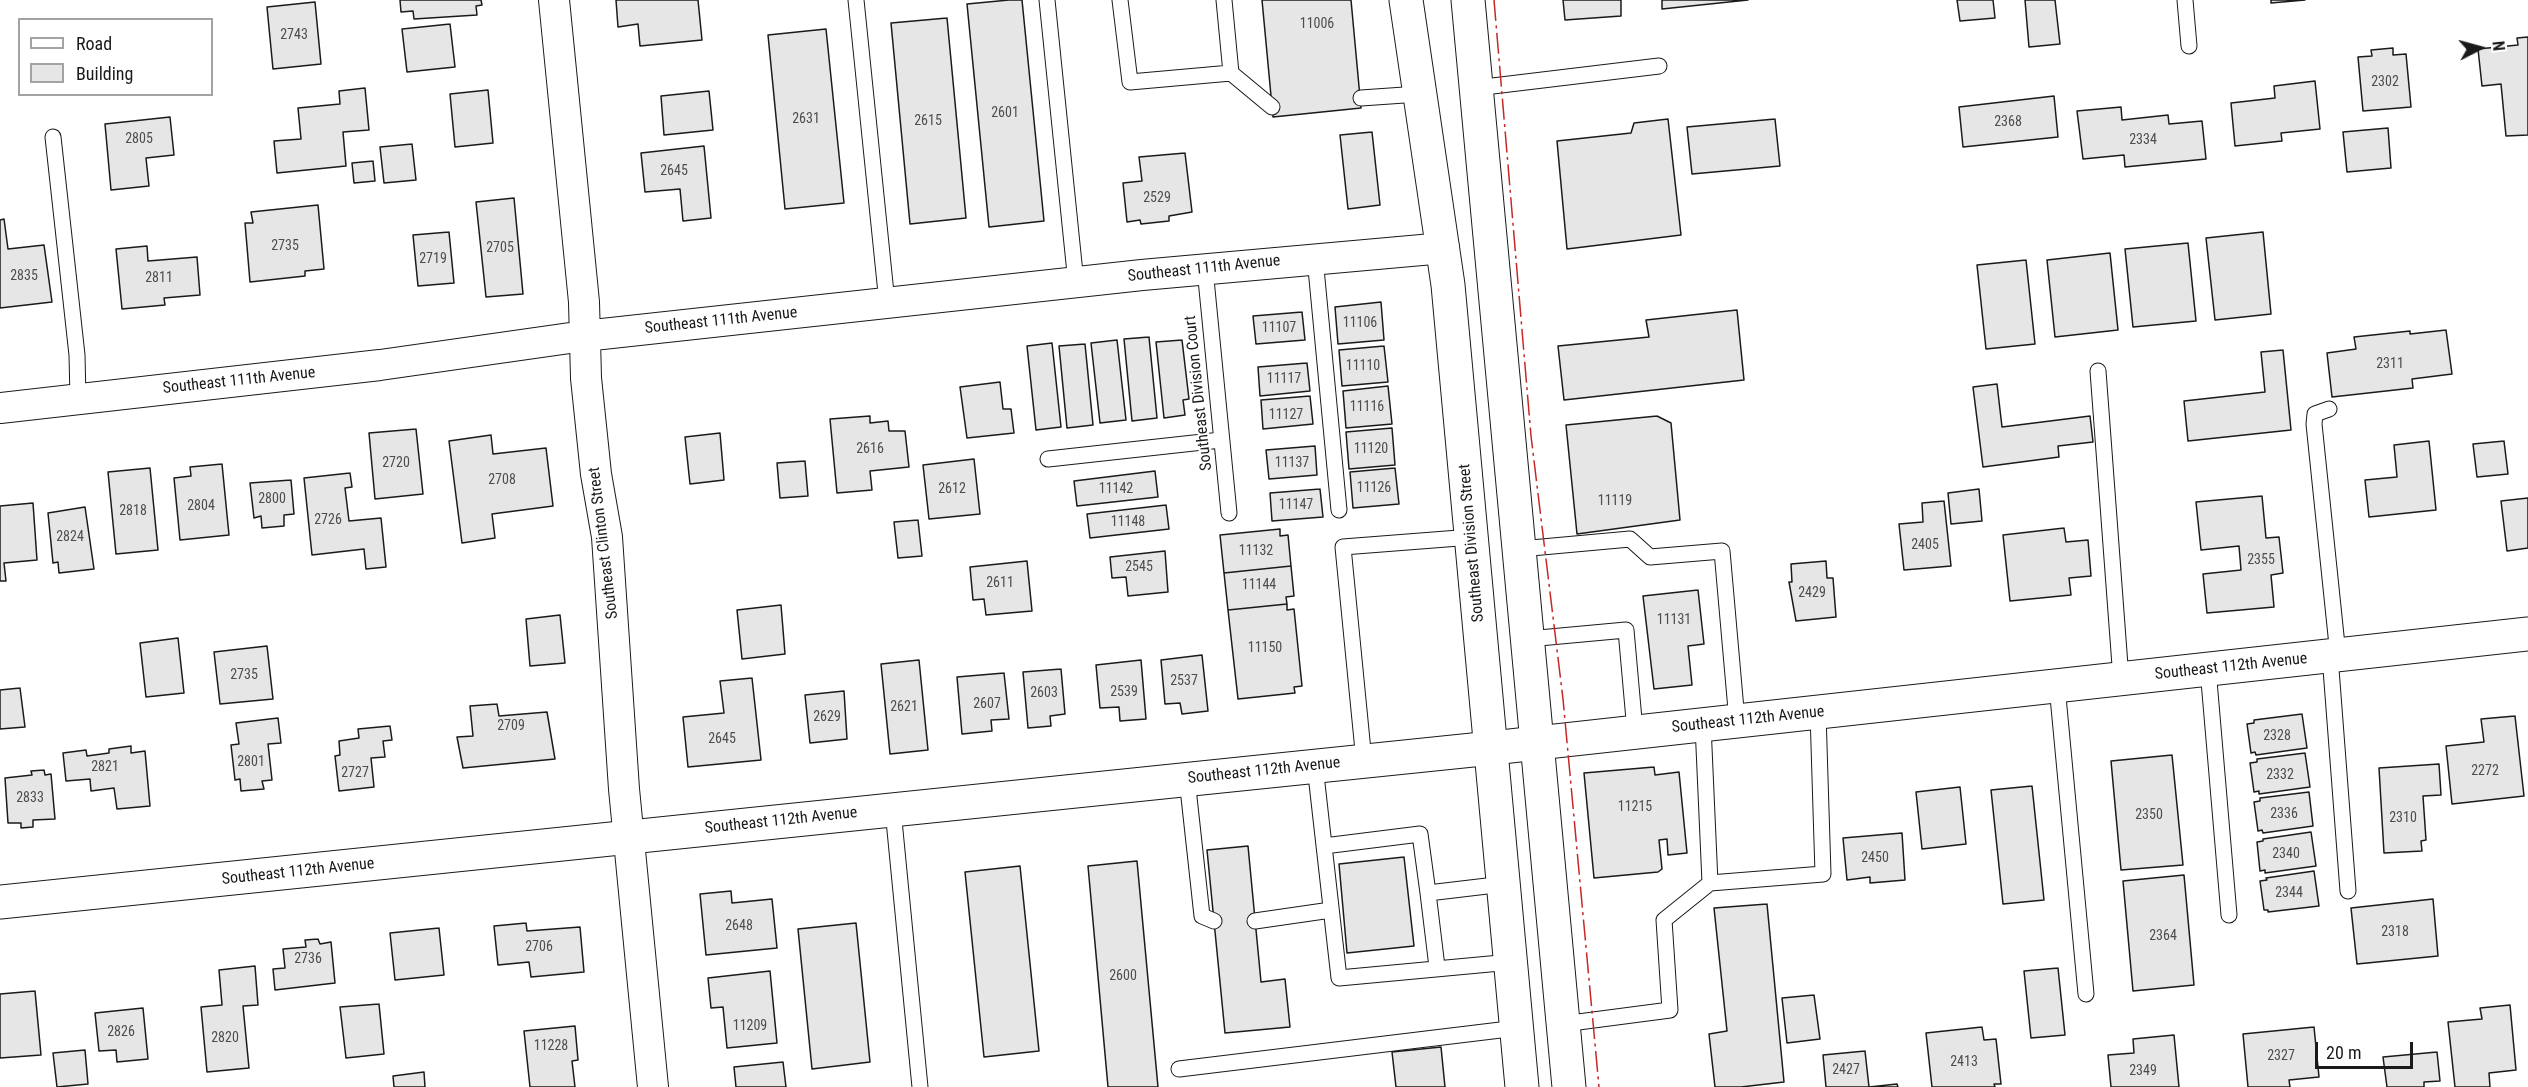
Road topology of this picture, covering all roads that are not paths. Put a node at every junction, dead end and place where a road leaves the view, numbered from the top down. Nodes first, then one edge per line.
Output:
1 (554, 0) edge
2 (856, 0) edge
3 (1047, 0) edge
4 (1120, 0) edge
5 (1224, 0) edge
6 (1406, 0) edge
7 (1468, 0) edge
8 (2185, 0) edge
9 (2189, 46) dead end
10 (1659, 66) dead end
11 (1231, 73) junction
12 (1476, 88) junction
13 (1419, 94) junction
14 (1361, 98) dead end
15 (1272, 107) dead end
16 (53, 137) dead end
17 (1444, 248) junction
18 (1316, 258) junction
19 (1205, 269) junction
20 (1076, 282) junction
21 (887, 303) junction
22 (584, 336) junction
23 (2098, 371) dead end
24 (78, 399) junction
25 (0, 408) edge
26 (2329, 410) dead end
27 (1221, 440) junction
28 (1048, 459) dead end
29 (1339, 510) dead end
30 (1229, 513) dead end
31 (1472, 537) junction
32 (1520, 549) junction
33 (2528, 634) edge
34 (1528, 639) junction
35 (2334, 656) junction
36 (2208, 669) junction
37 (2121, 679) junction
38 (2057, 686) junction
39 (1818, 713) junction
40 (1737, 721) junction
41 (1702, 724) junction
42 (1635, 731) junction
43 (1538, 742) junction
44 (1492, 748) junction
45 (1364, 761) junction
46 (1315, 766) junction
47 (1188, 779) junction
48 (893, 810) junction
49 (628, 837) junction
50 (1324, 846) junction
51 (1710, 883) junction
52 (1504, 884) junction
53 (2348, 891) dead end
54 (1428, 893) junction
55 (0, 902) edge
56 (1331, 910) junction
57 (2229, 915) dead end
58 (1214, 921) dead end
59 (1255, 921) dead end
60 (1511, 962) junction
61 (1437, 968) junction
62 (2086, 994) dead end
63 (1563, 1024) junction
64 (1516, 1028) junction
65 (1179, 1069) dead end
66 (652, 1087) edge
67 (920, 1087) edge
68 (1522, 1087) edge
69 (1569, 1087) edge

1 - 22 street, Southeast Clinton Street
2 - 21 lane
3 - 20 lane
4 - 11 lane
5 - 11 lane
6 - 13 main road, Southeast Division Street
7 - 12 main road
8 - 9 lane
10 - 12 lane
11 - 15 lane
12 - 32 main road
13 - 14 lane
13 - 17 main road, Southeast Division Street
16 - 24 lane
17 - 18 street, Southeast 111th Avenue
17 - 31 main road, Southeast Division Street
18 - 19 street, Southeast 111th Avenue
18 - 29 lane
19 - 20 street, Southeast 111th Avenue
19 - 27 lane, Southeast Division Court
20 - 21 street, Southeast 111th Avenue
21 - 22 street, Southeast 111th Avenue
22 - 24 street, Southeast 111th Avenue
22 - 49 street, Southeast Clinton Street
23 - 37 lane
24 - 25 street, Southeast 111th Avenue
26 - 35 lane
27 - 28 lane
27 - 30 lane, Southeast Division Court
31 - 44 main road, Southeast Division Street
31 - 45 lane
32 - 34 main road
32 - 40 lane
33 - 35 main road, Southeast 112th Avenue
34 - 42 lane
34 - 43 main road
35 - 36 main road, Southeast 112th Avenue
35 - 53 lane
36 - 37 main road, Southeast 112th Avenue
36 - 57 lane
37 - 38 main road, Southeast 112th Avenue
38 - 39 main road, Southeast 112th Avenue
38 - 62 lane
39 - 40 main road, Southeast 112th Avenue
39 - 51 lane
40 - 41 main road, Southeast 112th Avenue
41 - 42 main road, Southeast 112th Avenue
41 - 51 lane
42 - 43 main road, Southeast 112th Avenue
43 - 44 main road, Southeast 112th Avenue
43 - 63 main road
44 - 45 main road, Southeast 112th Avenue
44 - 52 main road, Southeast Division Street
45 - 46 main road, Southeast 112th Avenue
46 - 47 main road, Southeast 112th Avenue
46 - 50 lane
47 - 48 main road, Southeast 112th Avenue
47 - 58 lane
48 - 49 main road, Southeast 112th Avenue
48 - 67 lane
49 - 55 main road, Southeast 112th Avenue
49 - 66 street, Southeast Clinton Street
50 - 54 lane
50 - 56 lane
51 - 63 lane
52 - 54 lane
52 - 60 main road, Southeast Division Street
54 - 61 lane
56 - 59 lane
56 - 61 lane
60 - 61 lane
60 - 64 main road, Southeast Division Street
63 - 69 main road
64 - 65 lane
64 - 68 main road, Southeast Division Street

